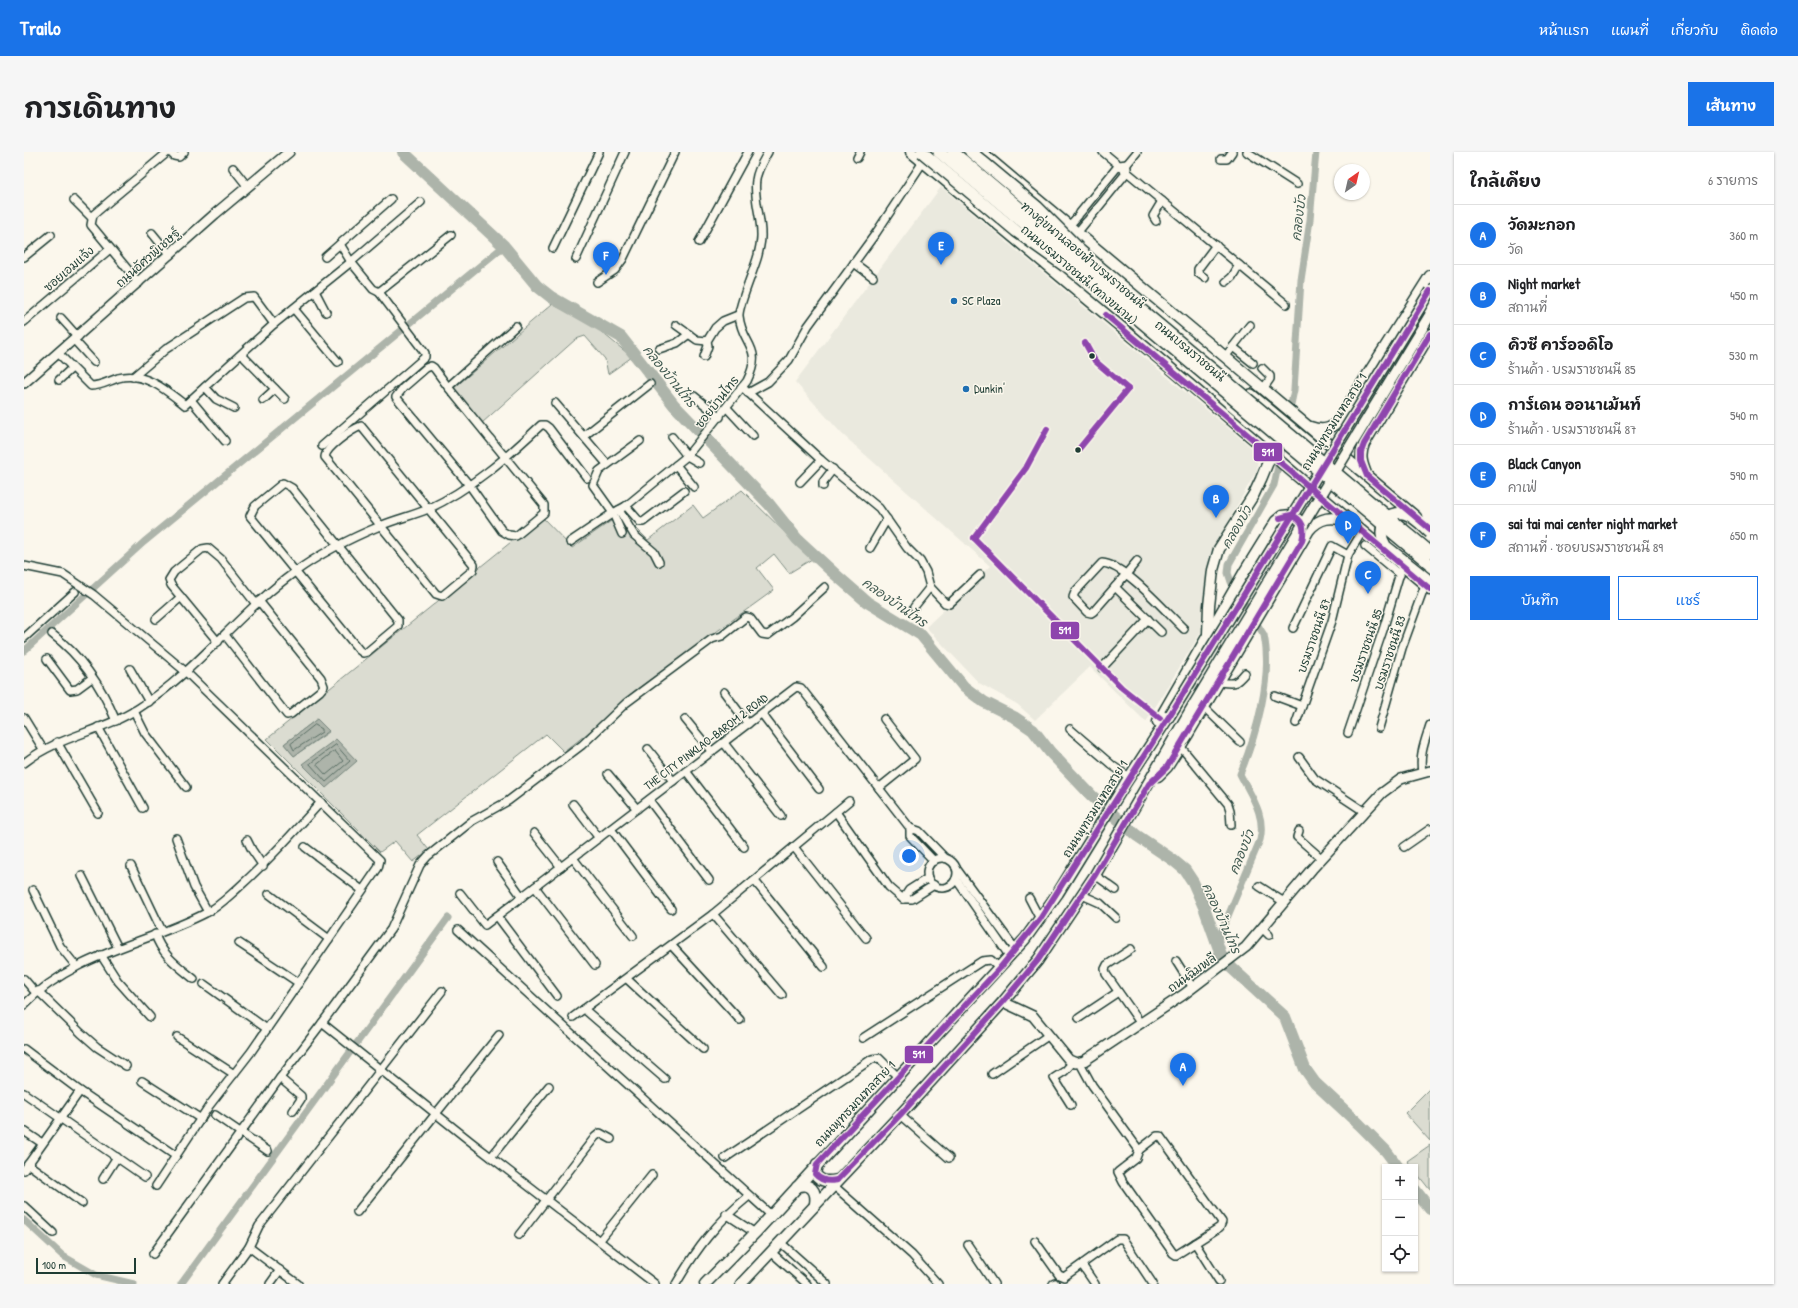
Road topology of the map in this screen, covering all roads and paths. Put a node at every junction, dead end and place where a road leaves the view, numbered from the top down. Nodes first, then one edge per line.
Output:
1 (169, 152) edge
2 (184, 152) edge
3 (290, 152) edge
4 (599, 152) edge
5 (625, 152) edge
6 (675, 152) edge
7 (748, 152) edge
8 (768, 152) edge
9 (911, 152) edge
10 (933, 152) edge
11 (939, 152) edge
12 (953, 152) edge
13 (960, 152) edge
14 (971, 152) edge
15 (981, 152) edge
16 (1103, 152) edge
17 (1137, 152) edge
18 (1232, 152) edge
19 (1247, 152) edge
20 (279, 156) edge
21 (923, 157) edge
22 (1221, 159) dead end
23 (1128, 164) junction
24 (1119, 165) junction
25 (233, 168) dead end
26 (1127, 172) junction
27 (1297, 184) dead end
28 (248, 186) junction
29 (391, 199) dead end
30 (74, 200) dead end
31 (1162, 201) junction
32 (421, 202) dead end
33 (92, 218) junction
34 (1156, 221) dead end
35 (1073, 230) junction
36 (152, 233) dead end
37 (51, 235) dead end
38 (451, 236) dead end
39 (699, 242) dead end
40 (340, 244) junction
41 (1216, 245) junction
42 (553, 248) dead end
43 (110, 249) junction
44 (170, 255) junction
45 (24, 257) edge
46 (325, 257) dead end
47 (576, 259) dead end
48 (351, 262) junction
49 (854, 263) junction
50 (1239, 265) junction
51 (1430, 276) edge
52 (873, 277) dead end
53 (1205, 278) dead end
54 (139, 282) junction
55 (597, 282) dead end
56 (1226, 282) dead end
57 (315, 291) junction
58 (1430, 291) edge
59 (379, 292) junction
60 (1286, 304) dead end
61 (1131, 308) junction
62 (294, 309) junction
63 (326, 312) dead end
64 (738, 315) junction
65 (1430, 315) edge
66 (61, 318) dead end
67 (24, 322) edge
68 (274, 324) junction
69 (676, 325) dead end
70 (1250, 325) dead end
71 (516, 326) dead end
72 (689, 334) junction
73 (1430, 334) edge
74 (76, 338) junction
75 (707, 341) junction
76 (1233, 347) junction
77 (659, 349) dead end
78 (58, 354) junction
79 (242, 355) junction
80 (704, 357) dead end
81 (1225, 357) junction
82 (94, 362) dead end
83 (338, 362) dead end
84 (1253, 363) dead end
85 (72, 368) junction
86 (1262, 368) dead end
87 (133, 377) junction
88 (59, 380) dead end
89 (24, 384) edge
90 (650, 384) dead end
91 (205, 387) junction
92 (448, 388) junction
93 (742, 388) junction
94 (275, 389) junction
95 (1263, 389) junction
96 (748, 393) junction
97 (694, 396) dead end
98 (285, 399) dead end
99 (191, 400) junction
100 (263, 400) dead end
101 (555, 403) dead end
102 (234, 408) dead end
103 (726, 408) junction
104 (1346, 410) junction
105 (720, 417) junction
106 (1308, 427) junction
107 (1373, 429) junction
108 (584, 436) junction
109 (753, 436) dead end
110 (672, 437) dead end
111 (640, 440) dead end
112 (225, 441) dead end
113 (322, 446) dead end
114 (1266, 449) junction
115 (687, 456) junction
116 (505, 459) junction
117 (821, 460) junction
118 (699, 463) dead end
119 (607, 464) junction
120 (676, 466) junction
121 (833, 469) junction
122 (1367, 476) junction
123 (587, 478) dead end
124 (800, 482) dead end
125 (470, 486) junction
126 (823, 486) dead end
127 (694, 487) dead end
128 (684, 491) dead end
129 (626, 506) junction
130 (428, 509) junction
131 (616, 511) junction
132 (888, 519) junction
133 (1349, 521) junction
134 (380, 526) junction
135 (1430, 529) edge
136 (1362, 532) junction
137 (1430, 533) edge
138 (622, 534) dead end
139 (1302, 541) junction
140 (570, 542) dead end
141 (1430, 544) edge
142 (337, 546) junction
143 (1365, 546) dead end
144 (870, 548) dead end
145 (1430, 552) edge
146 (1348, 555) junction
147 (1137, 561) dead end
148 (659, 562) dead end
149 (1430, 564) edge
150 (24, 566) edge
151 (1401, 570) junction
152 (1430, 570) edge
153 (295, 571) junction
154 (1126, 573) junction
155 (980, 575) dead end
156 (1428, 585) edge
157 (1115, 586) junction
158 (825, 587) dead end
159 (930, 587) junction
160 (75, 592) dead end
161 (181, 597) junction
162 (258, 603) junction
163 (914, 607) dead end
164 (156, 619) dead end
165 (1148, 619) junction
166 (1293, 628) dead end
167 (1184, 629) dead end
168 (1161, 632) dead end
169 (52, 634) dead end
170 (225, 635) junction
171 (1208, 636) junction
172 (24, 638) edge
173 (218, 642) junction
174 (46, 659) dead end
175 (1102, 668) dead end
176 (130, 669) dead end
177 (186, 672) junction
178 (1245, 673) dead end
179 (92, 678) junction
180 (1218, 682) junction
181 (724, 692) dead end
182 (1275, 696) dead end
183 (149, 702) junction
184 (1302, 706) junction
185 (1204, 707) junction
186 (134, 711) junction
187 (762, 714) junction
188 (685, 719) dead end
189 (884, 719) dead end
190 (24, 720) edge
191 (116, 720) junction
192 (1296, 723) dead end
193 (748, 724) junction
194 (1430, 725) edge
195 (98, 727) junction
196 (1378, 728) dead end
197 (1070, 729) dead end
198 (1348, 733) dead end
199 (58, 742) junction
200 (1240, 742) dead end
201 (724, 743) junction
202 (1180, 746) junction
203 (44, 749) junction
204 (648, 749) dead end
205 (712, 752) junction
206 (1299, 757) dead end
207 (24, 763) edge
208 (1426, 771) edge
209 (686, 772) junction
210 (608, 774) dead end
211 (1129, 778) junction
212 (673, 782) junction
213 (1149, 784) junction
214 (186, 787) dead end
215 (819, 788) dead end
216 (879, 788) junction
217 (649, 800) junction
218 (849, 801) dead end
219 (321, 802) junction
220 (572, 804) dead end
221 (142, 808) dead end
222 (637, 809) junction
223 (836, 812) junction
224 (1365, 812) junction
225 (98, 813) dead end
226 (781, 816) dead end
227 (1231, 825) dead end
228 (910, 828) junction
229 (611, 829) junction
230 (1430, 829) edge
231 (1299, 831) dead end
232 (534, 833) dead end
233 (176, 838) dead end
234 (599, 838) junction
235 (247, 840) dead end
236 (744, 846) dead end
237 (305, 847) dead end
238 (794, 847) junction
239 (1404, 847) dead end
240 (573, 858) junction
241 (945, 858) junction
242 (1321, 858) junction
243 (934, 861) junction
244 (497, 862) dead end
245 (131, 866) dead end
246 (263, 866) junction
247 (561, 867) junction
248 (956, 868) junction
249 (1095, 875) junction
250 (82, 876) dead end
251 (928, 878) junction
252 (956, 879) junction
253 (709, 880) dead end
254 (754, 880) junction
255 (934, 885) junction
256 (1259, 886) dead end
257 (535, 887) junction
258 (33, 890) dead end
259 (362, 890) junction
260 (1116, 890) dead end
261 (460, 893) dead end
262 (269, 894) dead end
263 (1082, 895) junction
264 (522, 897) junction
265 (1029, 898) dead end
266 (903, 899) junction
267 (1284, 902) junction
268 (671, 909) dead end
269 (208, 912) junction
270 (713, 914) junction
271 (497, 916) junction
272 (1116, 918) dead end
273 (1040, 919) junction
274 (1262, 928) junction
275 (458, 930) dead end
276 (162, 931) junction
277 (155, 934) junction
278 (1269, 935) dead end
279 (633, 936) dead end
280 (866, 938) dead end
281 (329, 939) junction
282 (239, 943) dead end
283 (672, 946) junction
284 (118, 948) junction
285 (1131, 949) dead end
286 (1013, 953) junction
287 (101, 956) junction
288 (1176, 961) dead end
289 (595, 965) dead end
290 (76, 966) junction
291 (824, 967) dead end
292 (1000, 968) junction
293 (24, 979) edge
294 (194, 979) dead end
295 (627, 979) junction
296 (204, 984) dead end
297 (299, 984) junction
298 (1193, 988) junction
299 (442, 991) dead end
300 (37, 992) junction
301 (1118, 992) junction
302 (782, 994) dead end
303 (557, 996) dead end
304 (1003, 1002) junction
305 (24, 1005) edge
306 (584, 1009) junction
307 (150, 1017) dead end
308 (573, 1018) dead end
309 (1079, 1018) dead end
310 (740, 1020) dead end
311 (322, 1023) junction
312 (1141, 1024) junction
313 (267, 1029) junction
314 (499, 1035) dead end
315 (1049, 1035) junction
316 (177, 1037) dead end
317 (863, 1038) dead end
318 (24, 1048) edge
319 (703, 1050) dead end
320 (1076, 1063) junction
321 (126, 1066) dead end
322 (381, 1070) junction
323 (234, 1074) junction
324 (992, 1074) dead end
325 (280, 1078) junction
326 (898, 1078) junction
327 (665, 1079) dead end
328 (142, 1081) dead end
329 (549, 1086) dead end
330 (80, 1091) junction
331 (24, 1093) edge
332 (1071, 1105) dead end
333 (293, 1111) dead end
334 (436, 1114) junction
335 (215, 1115) dead end
336 (900, 1116) junction
337 (60, 1117) junction
338 (201, 1119) junction
339 (24, 1131) edge
340 (240, 1132) junction
341 (611, 1139) dead end
342 (42, 1143) junction
343 (1139, 1150) junction
344 (268, 1151) dead end
345 (176, 1156) junction
346 (117, 1157) junction
347 (492, 1157) junction
348 (725, 1158) dead end
349 (949, 1158) dead end
350 (817, 1164) junction
351 (26, 1167) edge
352 (652, 1175) dead end
353 (145, 1177) dead end
354 (103, 1179) dead end
355 (835, 1183) junction
356 (156, 1186) dead end
357 (797, 1187) junction
358 (749, 1196) junction
359 (546, 1199) junction
360 (82, 1203) dead end
361 (815, 1204) junction
362 (24, 1206) edge
363 (357, 1212) dead end
364 (726, 1214) junction
365 (771, 1215) junction
366 (53, 1233) dead end
367 (755, 1233) junction
368 (519, 1234) dead end
369 (600, 1240) junction
370 (1035, 1241) dead end
371 (780, 1242) junction
372 (1195, 1243) junction
373 (968, 1244) dead end
374 (249, 1247) junction
375 (771, 1252) junction
376 (153, 1254) dead end
377 (1082, 1265) junction
378 (280, 1270) junction
379 (1219, 1281) dead end
380 (222, 1284) edge
381 (270, 1284) edge
382 (298, 1284) edge
383 (655, 1284) edge
384 (676, 1284) edge
385 (705, 1284) edge
386 (741, 1284) edge
387 (807, 1284) edge
388 (827, 1284) edge
389 (938, 1284) edge
390 (994, 1284) edge
391 (1095, 1284) edge
392 (1153, 1284) edge

1 - 2 street
1 - 33 street
3 - 20 street, ถนนอัศวพิเชษฐ์
4 - 42 street
5 - 47 street
6 - 55 street
7 - 39 street
8 - 64 street
9 - 21 main road, ถนนบรมราชชนนี (ทางขนาน)
10 - 152 main road, ถนนบรมราชชนนี
11 - 61 main road, ทางคู่ขนานลอยฟ้าบรมราชชนนี, bridge
12 - 61 main road, ทางคู่ขนานลอยฟ้าบรมราชชนนี, bridge
13 - 141 main road, ถนนบรมราชชนนี
14 - 61 main road, bridge
15 - 35 main road
16 - 24 street
17 - 23 street
18 - 22 street
19 - 27 street
20 - 28 street, ถนนอัศวพิเชษฐ์
21 - 49 street
21 - 61 main road, bridge
21 - 114 main road, ถนนบรมราชชนนี (ทางขนาน)
23 - 24 street
23 - 26 street
24 - 26 street
24 - 35 street
25 - 28 street
26 - 31 street
26 - 35 street
28 - 44 street, ถนนอัศวพิเชษฐ์
29 - 40 street
30 - 33 street
31 - 34 street
31 - 41 street
32 - 48 street
33 - 43 street
35 - 81 main road
36 - 44 street
37 - 45 street
38 - 59 street
40 - 46 street
40 - 48 street
41 - 50 street
41 - 53 street
43 - 54 street
43 - 67 street, ซอยเอมแจ้ง
44 - 54 street, ถนนอัศวพิเชษฐ์
48 - 57 street
48 - 59 street
49 - 52 street
49 - 96 street
50 - 56 street
50 - 60 street
51 - 104 main road, ถนนพุทธมณฑลสาย 1
54 - 74 street, ถนนอัศวพิเชษฐ์
57 - 62 street
57 - 63 street
58 - 211 main road, ถนนพุทธมณฑลสาย 1, bridge
59 - 113 street
61 - 145 main road, ทางคู่ขนานลอยฟ้าบรมราชชนนี, bridge
61 - 149 main road, ทางคู่ขนานลอยฟ้าบรมราชชนนี, bridge
62 - 68 street
62 - 83 street
64 - 75 street
64 - 93 street, ซอยบ้านไทร
65 - 213 main road, bridge
66 - 74 street
68 - 79 street
68 - 87 street
69 - 72 street
70 - 76 street
71 - 92 street
72 - 75 street
72 - 77 street
73 - 107 main road
74 - 78 street, ถนนอัศวพิเชษฐ์
74 - 82 street
75 - 80 street
76 - 81 street
76 - 84 street
78 - 85 street
78 - 89 street, ถนนอัศวพิเชษฐ์
79 - 91 street
79 - 94 street
81 - 95 main road
85 - 87 street
85 - 88 street
86 - 95 street
87 - 99 street
90 - 108 street
91 - 99 street
91 - 102 street
92 - 116 street
92 - 125 street
93 - 96 street
93 - 103 street, ซอยบ้านไทร
94 - 98 street
94 - 100 street
95 - 106 main road
96 - 117 street
97 - 105 street
99 - 112 street
101 - 108 street
103 - 105 street, ซอยบ้านไทร
103 - 109 street
104 - 106 main road, ถนนพุทธมณฑลสาย 1
104 - 107 main road
105 - 115 street, ซอยบ้านไทร
106 - 122 main road
107 - 122 main road
108 - 119 street
110 - 115 street
111 - 119 street
114 - 133 main road, ถนนบรมราชชนนี (ทางขนาน)
114 - 171 main road
115 - 118 street
115 - 120 street, ซอยบ้านไทร
116 - 123 street
116 - 125 street
116 - 125 street
117 - 121 street
117 - 124 street
119 - 131 street
120 - 127 street
120 - 129 street, ซอยบ้านไทร
121 - 126 street
121 - 132 street
122 - 135 main road
125 - 130 street
128 - 129 street
129 - 131 street, ซอยบ้านไทร
130 - 134 street
130 - 134 street
130 - 134 street
131 - 138 street
131 - 140 street, ซอยบ้านไทร
131 - 148 street
132 - 144 street
132 - 159 street
133 - 136 main road, ถนนบรมราชชนนี (ทางขนาน)
133 - 139 main road
134 - 142 street
136 - 146 street, บรมราชชนนี 87
136 - 151 main road, ถนนบรมราชชนนี (ทางขนาน)
137 - 156 main road, bridge
139 - 171 main road
139 - 180 main road
142 - 153 street
142 - 153 street
142 - 153 street
143 - 151 street
146 - 166 street, บรมราชชนนี 87
146 - 184 street, บรมราชชนนี 87
147 - 154 street
150 - 177 street
151 - 156 main road, ถนนบรมราชชนนี (ทางขนาน)
151 - 198 street, บรมราชชนนี 85
153 - 162 street
154 - 157 street
154 - 157 street
154 - 167 street
155 - 159 street
156 - 196 street, บรมราชชนนี 83
157 - 165 street
158 - 311 street
159 - 163 street
160 - 172 street
161 - 162 street
161 - 164 street
161 - 173 street
162 - 170 street
162 - 170 street
165 - 168 street
165 - 175 street
169 - 179 street
170 - 173 street
171 - 211 main road
173 - 177 street
174 - 179 street
176 - 183 street
177 - 183 street
177 - 219 street
178 - 180 street
179 - 191 street
180 - 185 main road
181 - 193 street
182 - 184 street
183 - 186 street
184 - 192 street, บรมราชชนนี 87
185 - 200 street
185 - 202 main road
186 - 191 street
186 - 214 street
187 - 193 street, THE CITY PINKLAO-BAROM 2 ROAD
187 - 215 street
187 - 216 street, THE CITY PINKLAO-BAROM 2 ROAD
188 - 205 street
189 - 216 street
190 - 203 street
191 - 195 street
193 - 201 street, THE CITY PINKLAO-BAROM 2 ROAD
194 - 208 street
195 - 199 street
195 - 221 street
197 - 211 street
199 - 203 street
199 - 225 street
201 - 205 street, THE CITY PINKLAO-BAROM 2 ROAD
201 - 226 street
202 - 213 main road
202 - 227 street
203 - 207 street
204 - 212 street
205 - 209 street, THE CITY PINKLAO-BAROM 2 ROAD
206 - 224 street
208 - 224 street, ถนนฉิมพลี
209 - 212 street, THE CITY PINKLAO-BAROM 2 ROAD
209 - 236 street
210 - 222 street
211 - 273 main road, ถนนพุทธมณฑลสาย 1
212 - 217 street, THE CITY PINKLAO-BAROM 2 ROAD
213 - 249 main road
216 - 228 street, THE CITY PINKLAO-BAROM 2 ROAD
217 - 222 street, THE CITY PINKLAO-BAROM 2 ROAD
217 - 253 street
218 - 223 street
219 - 246 street
219 - 259 street
220 - 234 street
222 - 229 street, THE CITY PINKLAO-BAROM 2 ROAD
223 - 238 street
223 - 266 street
224 - 242 street, ถนนฉิมพลี
228 - 241 street
228 - 243 street
229 - 234 street, THE CITY PINKLAO-BAROM 2 ROAD
229 - 268 street
230 - 239 street
231 - 242 street
232 - 247 street
233 - 269 street
234 - 240 street, THE CITY PINKLAO-BAROM 2 ROAD
235 - 246 street
237 - 259 street
238 - 254 street
238 - 280 street
240 - 247 street, THE CITY PINKLAO-BAROM 2 ROAD
240 - 279 street
241 - 243 street
241 - 248 street
242 - 267 street, ถนนฉิมพลี
243 - 251 street
244 - 264 street
245 - 276 street
246 - 269 street
247 - 257 street, THE CITY PINKLAO-BAROM 2 ROAD
248 - 252 street
248 - 286 street
249 - 260 street
249 - 263 main road
250 - 284 street
251 - 255 street
251 - 266 street
252 - 255 street
252 - 286 street
254 - 270 street
254 - 291 street
255 - 266 street
256 - 267 street
257 - 264 street, THE CITY PINKLAO-BAROM 2 ROAD
257 - 289 street
258 - 290 street
259 - 281 street
261 - 271 street, THE CITY PINKLAO-BAROM 2 ROAD
262 - 281 street
263 - 272 street
263 - 304 main road
264 - 271 street, THE CITY PINKLAO-BAROM 2 ROAD
265 - 273 street
267 - 274 street, ถนนฉิมพลี
269 - 276 street
270 - 283 street
270 - 302 street
271 - 303 street
273 - 286 main road, ถนนพุทธมณฑลสาย 1
274 - 278 street
274 - 298 street, ถนนฉิมพลี
275 - 358 street
276 - 277 street
277 - 284 street
277 - 294 street
281 - 297 street
282 - 297 street
283 - 295 street
283 - 310 street
284 - 287 street
285 - 301 street
286 - 292 main road, ถนนพุทธมณฑลสาย 1
287 - 290 street
287 - 307 street
288 - 298 street
290 - 300 street
292 - 317 street
292 - 326 main road, ถนนพุทธมณฑลสาย 1
293 - 300 street
295 - 306 street
295 - 319 street
296 - 313 street
297 - 313 street
298 - 312 street, ถนนฉิมพลี
299 - 322 street
300 - 305 street
300 - 321 street
301 - 309 street
301 - 312 street
304 - 315 street
304 - 336 main road
306 - 308 street
306 - 327 street
311 - 322 street
311 - 325 street
312 - 320 street, ถนนฉิมพลี
313 - 323 street
314 - 334 street
315 - 320 street
315 - 324 street
316 - 323 street
318 - 330 street
320 - 332 street
320 - 343 street
322 - 334 street
322 - 374 street
323 - 338 street
325 - 333 street
325 - 340 street
326 - 348 street
326 - 350 main road, ถนนพุทธมณฑลสาย 1
328 - 338 street
329 - 347 street
330 - 337 street
330 - 345 street
331 - 337 street
334 - 347 street
334 - 363 street
335 - 340 street
336 - 349 street
336 - 355 main road
337 - 342 street
337 - 346 street
338 - 345 street
339 - 342 street
340 - 344 street
340 - 376 street
341 - 359 street
342 - 351 street
343 - 372 street
343 - 372 street
345 - 356 street
346 - 353 street
346 - 354 street
347 - 359 street
350 - 355 main road
350 - 357 main road, ถนนพุทธมณฑลสาย 1
351 - 360 street
352 - 369 street
355 - 361 main road
355 - 389 street
357 - 361 main road
357 - 365 main road, ถนนพุทธมณฑลสาย 1
358 - 364 street
358 - 365 street
359 - 368 street
359 - 369 street
361 - 371 main road
362 - 366 street
364 - 367 street
364 - 384 street
365 - 367 main road, ถนนพุทธมณฑลสาย 1
367 - 385 main road, ถนนพุทธมณฑลสาย 1
369 - 383 street
370 - 377 street
371 - 375 main road
371 - 388 street
372 - 379 street
373 - 390 street
374 - 378 street
374 - 380 street
375 - 386 main road
375 - 387 street
377 - 391 street
377 - 392 street
378 - 381 street
378 - 382 street

